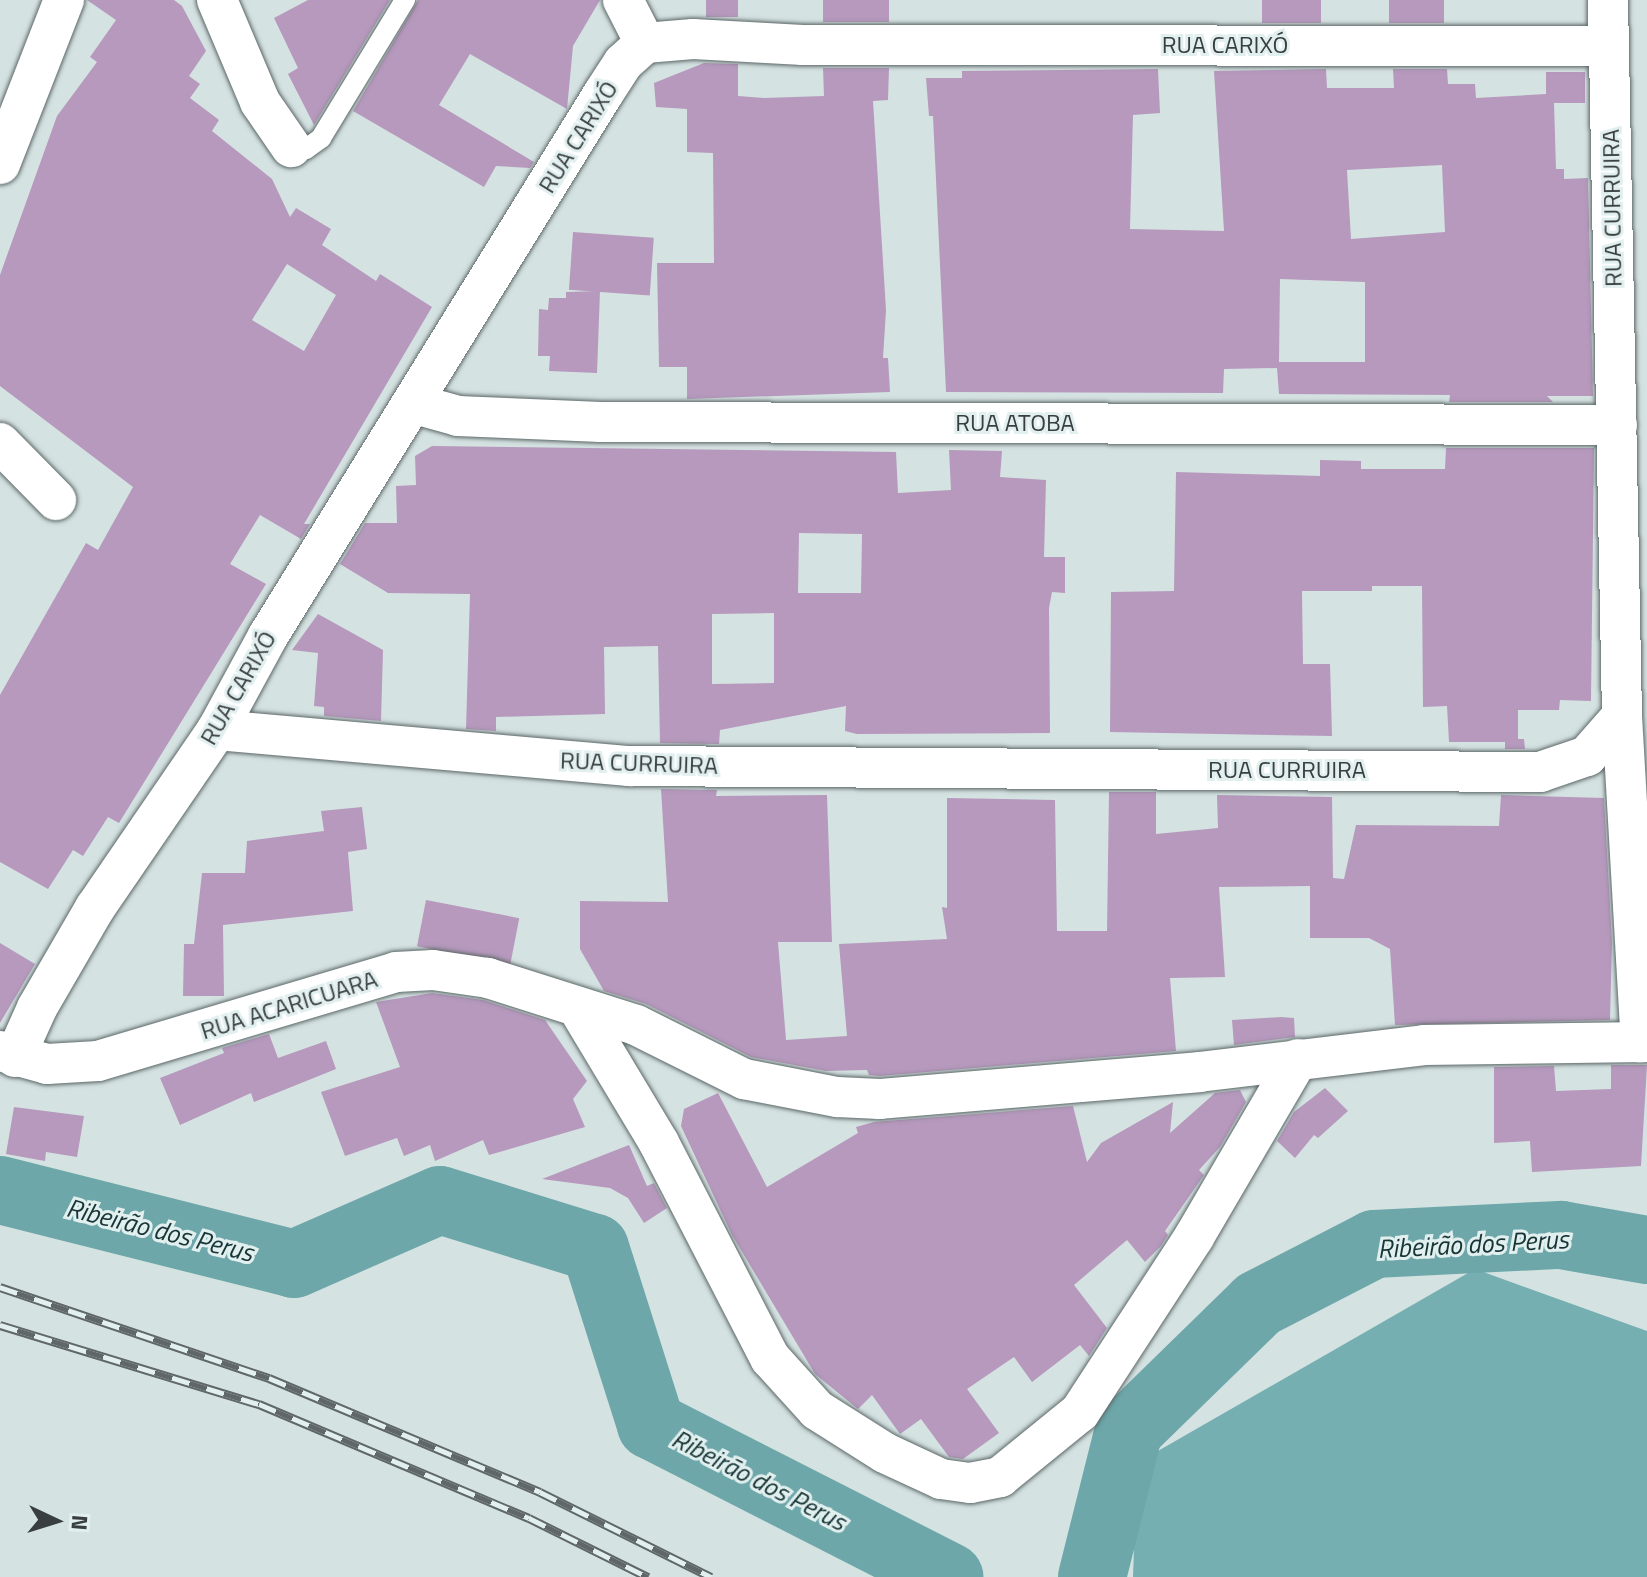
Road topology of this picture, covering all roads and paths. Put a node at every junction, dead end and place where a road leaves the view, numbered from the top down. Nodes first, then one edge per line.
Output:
1 (64, 0) edge
2 (217, 0) edge
3 (405, 0) edge
4 (623, 0) edge
5 (1608, 0) edge
6 (645, 43) junction
7 (1608, 46) junction
8 (291, 147) joint
9 (0, 164) edge
10 (415, 404) junction
11 (1617, 425) junction
12 (0, 443) edge
13 (56, 500) dead end
14 (1622, 716) junction
15 (217, 730) junction
16 (578, 1008) junction
17 (1644, 1042) edge
18 (8, 1054) edge
19 (1298, 1059) junction

1 - 9 street
2 - 8 street
3 - 8 lane
4 - 6 street
5 - 7 street, RUA CURRUIRA
6 - 7 street, RUA CARIXÓ
6 - 10 street, RUA CARIXÓ
7 - 11 street, RUA CURRUIRA
10 - 11 street, RUA ATOBA
10 - 15 street, RUA CARIXÓ
11 - 14 street, RUA CURRUIRA
12 - 13 street
14 - 15 street, RUA CURRUIRA
14 - 17 street
15 - 18 street, RUA CARIXÓ
16 - 18 street, RUA ACARICUARA
16 - 19 street, RUA ACARICUARA
16 - 19 street
17 - 19 street, RUA ACARICUARA

